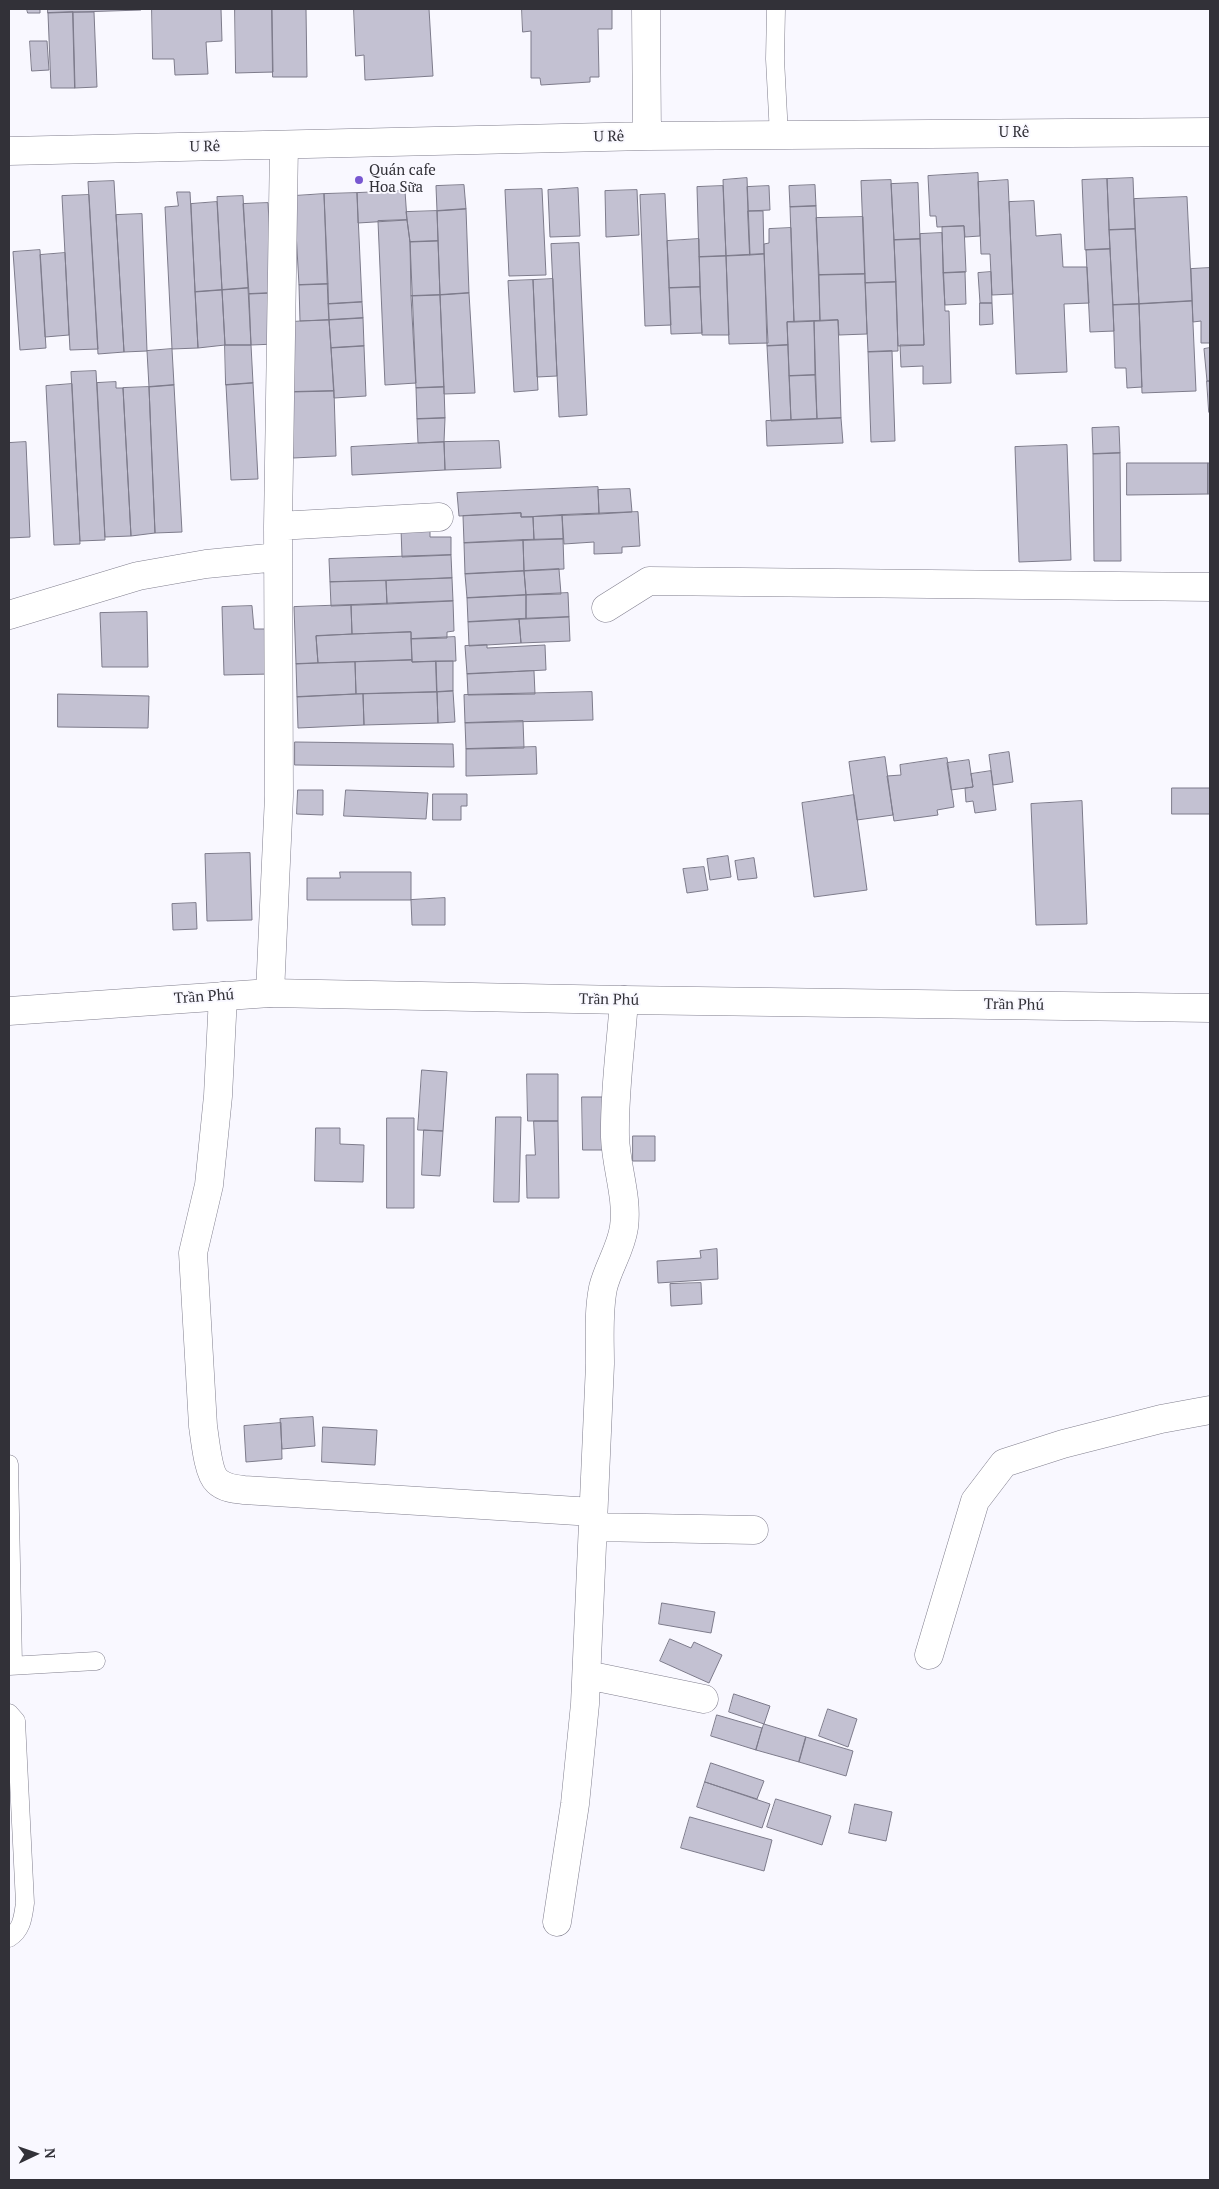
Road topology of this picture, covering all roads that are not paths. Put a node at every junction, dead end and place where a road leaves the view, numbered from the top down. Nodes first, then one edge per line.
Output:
1 (646, 9) edge
2 (776, 9) edge
3 (1210, 132) edge
4 (779, 135) junction
5 (647, 136) junction
6 (284, 145) junction
7 (9, 151) edge
8 (439, 517) dead end
9 (278, 526) junction
10 (278, 557) junction
11 (1210, 587) edge
12 (606, 608) dead end
13 (9, 615) edge
14 (270, 993) junction
15 (223, 996) junction
16 (624, 1000) junction
17 (1210, 1008) edge
18 (9, 1011) edge
19 (1210, 1410) edge
20 (9, 1464) edge
21 (593, 1520) junction
22 (754, 1530) dead end
23 (930, 1655) dead end
24 (96, 1661) dead end
25 (11, 1666) edge
26 (587, 1675) junction
27 (704, 1699) dead end
28 (9, 1712) edge
29 (557, 1922) dead end
30 (9, 1938) edge

1 - 5 street
2 - 4 lane
3 - 4 street, U Rê
4 - 5 street, U Rê
5 - 6 street, U Rê
6 - 7 street, U Rê
6 - 9 street
8 - 9 street
9 - 10 street
10 - 13 street
10 - 14 street
11 - 12 street
14 - 15 street, Trần Phú
14 - 16 street, Trần Phú
15 - 18 street, Trần Phú
15 - 21 street
16 - 17 street, Trần Phú
16 - 21 street
19 - 23 street
20 - 25 lane
21 - 22 street
21 - 26 street
24 - 25 lane
26 - 27 street
26 - 29 street
28 - 30 lane

